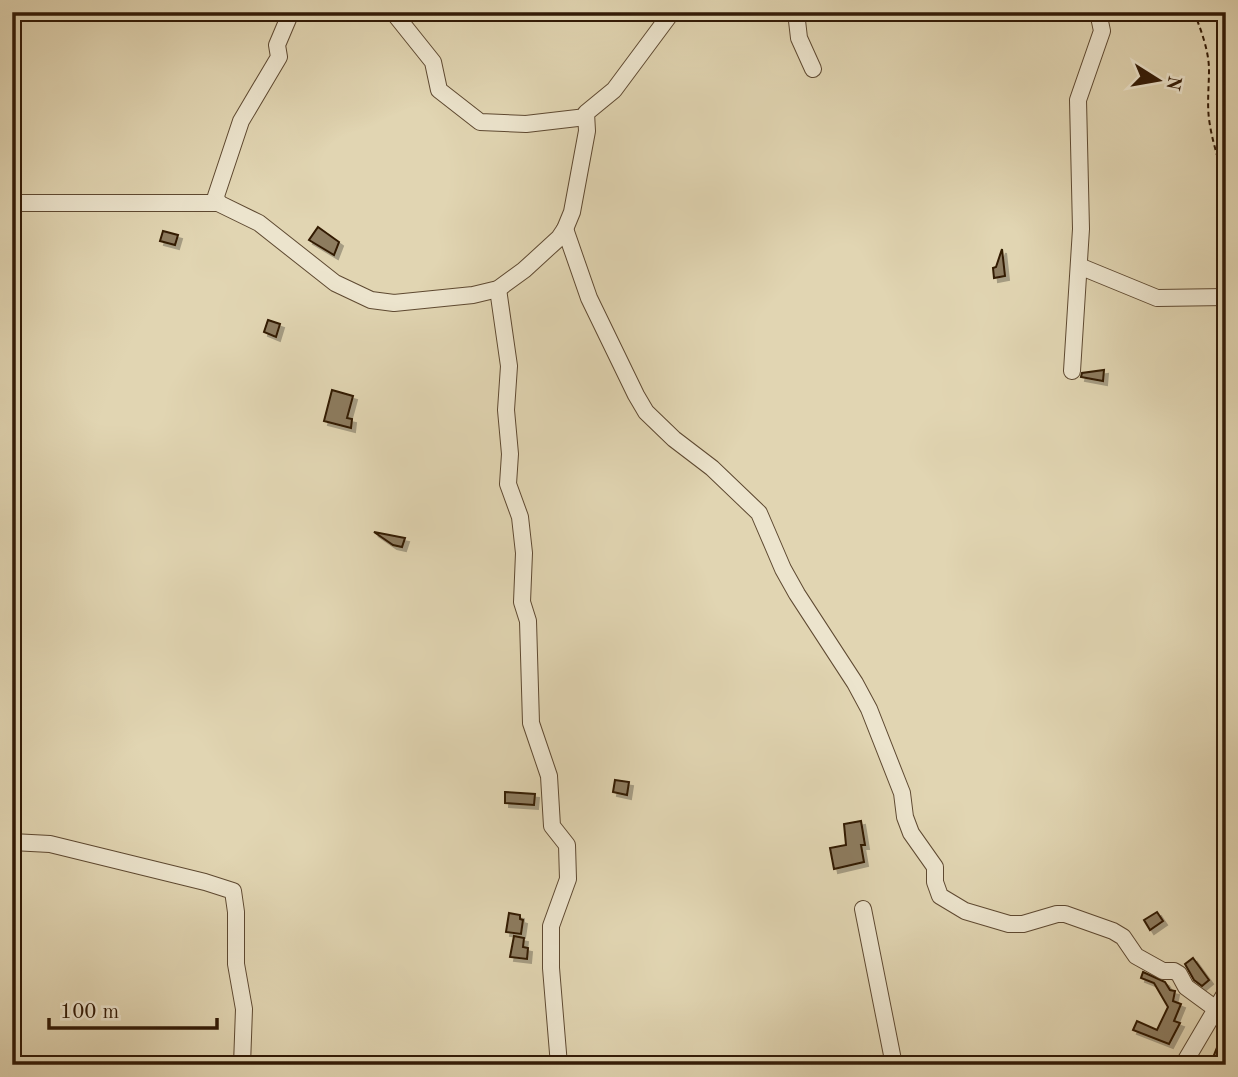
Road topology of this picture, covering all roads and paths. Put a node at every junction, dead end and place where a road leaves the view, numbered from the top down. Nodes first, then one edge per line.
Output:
1 (290, 12) edge
2 (393, 12) edge
3 (672, 12) edge
4 (796, 12) edge
5 (1098, 12) edge
6 (1194, 12) edge
7 (813, 69) dead end
8 (586, 117) junction
9 (1226, 187) edge
10 (12, 203) edge
11 (218, 203) junction
12 (565, 229) junction
13 (1079, 266) junction
14 (498, 289) junction
15 (1226, 297) edge
16 (1072, 371) dead end
17 (12, 842) edge
18 (863, 909) dead end
19 (1226, 992) edge
20 (1216, 1009) junction
21 (242, 1065) edge
22 (559, 1065) edge
23 (894, 1065) edge
24 (1183, 1065) edge

1 - 11 street
2 - 8 street
3 - 8 street
4 - 7 street
5 - 13 street
6 - 9 path
8 - 12 street
10 - 11 street
11 - 14 street
12 - 14 street
12 - 20 street
13 - 15 street
13 - 16 street
14 - 22 street
17 - 21 street
18 - 23 street
19 - 20 street
20 - 24 street

